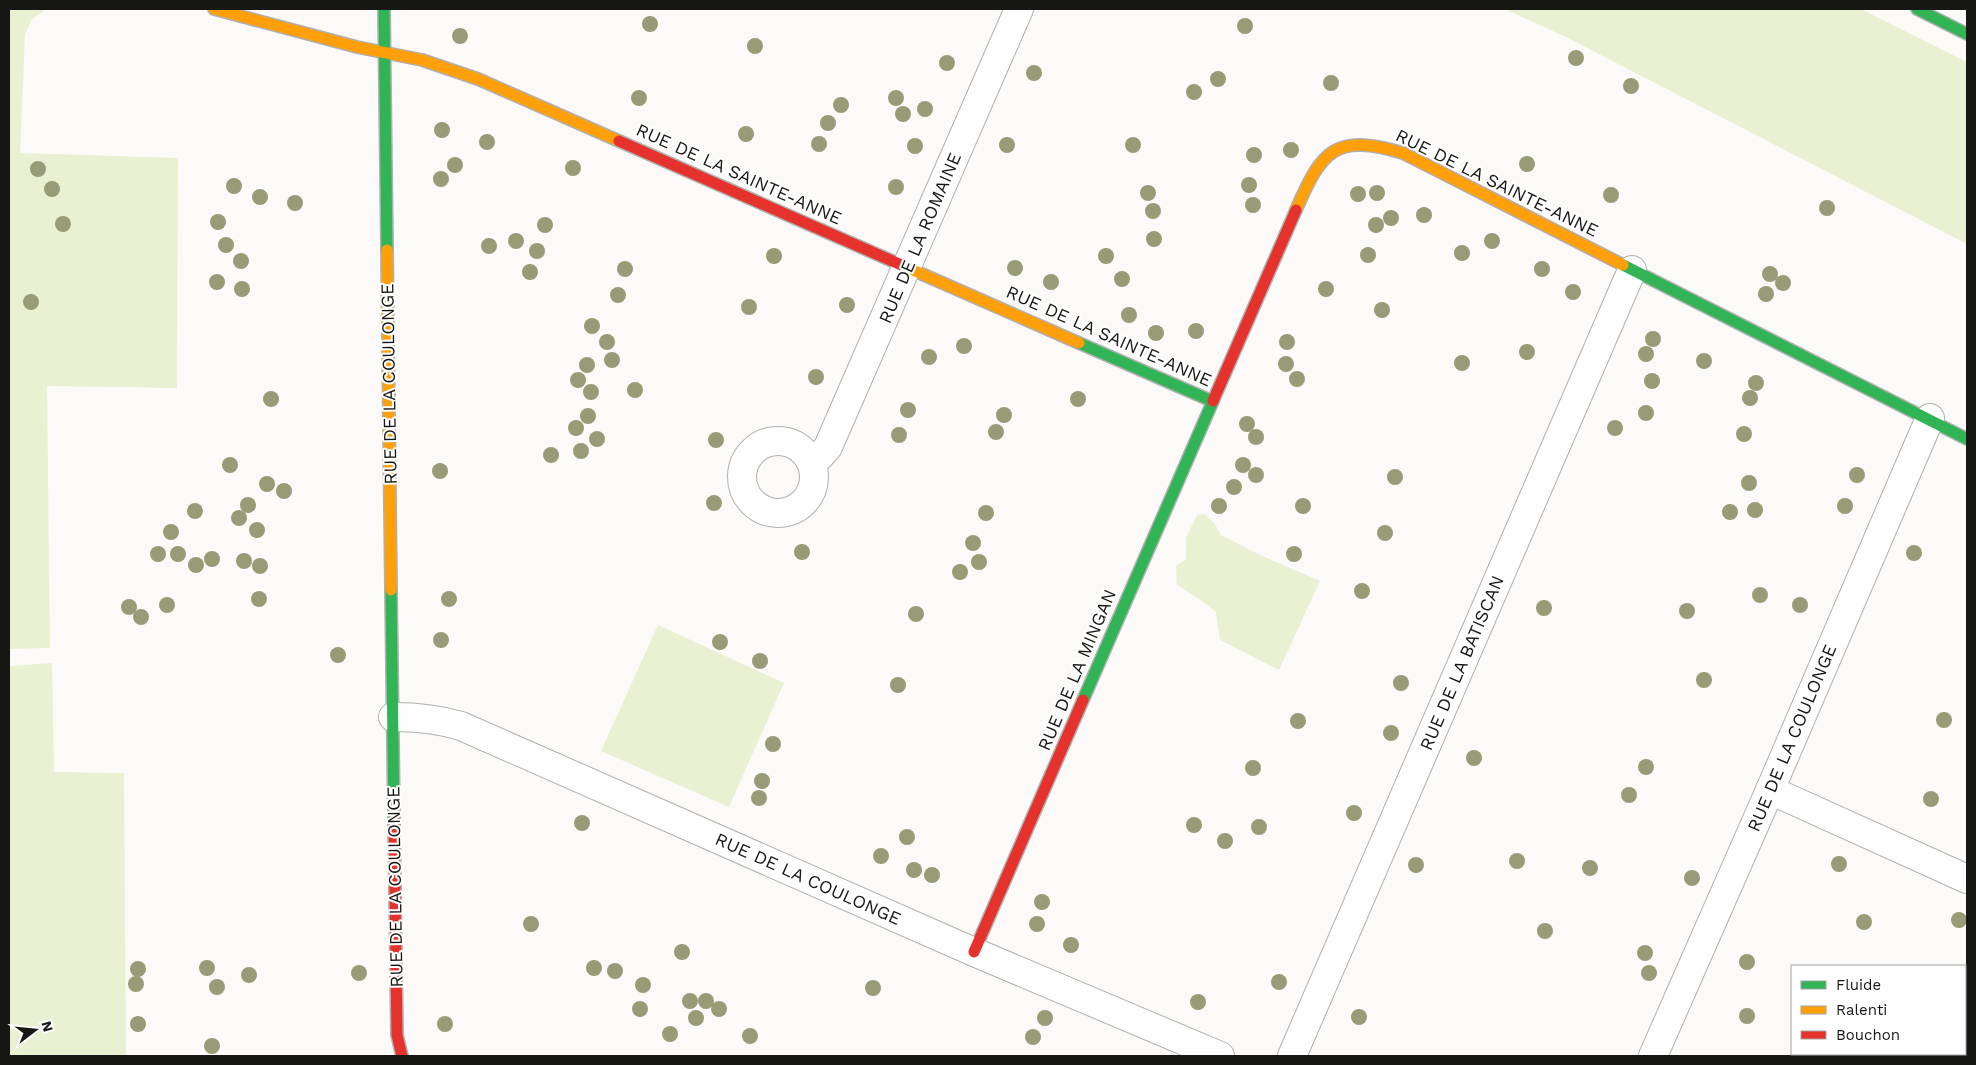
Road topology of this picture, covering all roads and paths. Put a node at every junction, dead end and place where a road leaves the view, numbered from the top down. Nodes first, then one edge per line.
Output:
1 (214, 9) edge
2 (384, 9) edge
3 (1019, 9) edge
4 (1917, 9) edge
5 (1967, 34) edge
6 (385, 52) junction
7 (908, 267) junction
8 (1632, 270) junction
9 (1212, 402) junction
10 (1930, 418) junction
11 (1967, 439) edge
12 (811, 461) dead end
13 (393, 717) junction
14 (1770, 790) junction
15 (1967, 879) edge
16 (974, 952) junction
17 (402, 1056) edge
18 (1220, 1056) edge
19 (1292, 1056) edge
20 (1653, 1056) edge

1 - 6 street, RUE DE LA SAINTE-ANNE
2 - 6 street
3 - 7 street, RUE DE LA ROMAINE
4 - 5 street
6 - 7 street, RUE DE LA SAINTE-ANNE
6 - 13 street, RUE DE LA COULONGE
7 - 9 street, RUE DE LA SAINTE-ANNE
7 - 12 street, RUE DE LA ROMAINE
8 - 9 street, RUE DE LA SAINTE-ANNE
8 - 10 street, RUE DE LA SAINTE-ANNE
8 - 19 street, RUE DE LA BATISCAN
9 - 16 street, RUE DE LA MINGAN
10 - 11 street, RUE DE LA SAINTE-ANNE
10 - 14 street, RUE DE LA COULONGE
13 - 16 street, RUE DE LA COULONGE
13 - 17 street, RUE DE LA COULONGE
14 - 15 street
14 - 20 street, RUE DE LA COULONGE
16 - 18 street, RUE DE LA COULONGE

